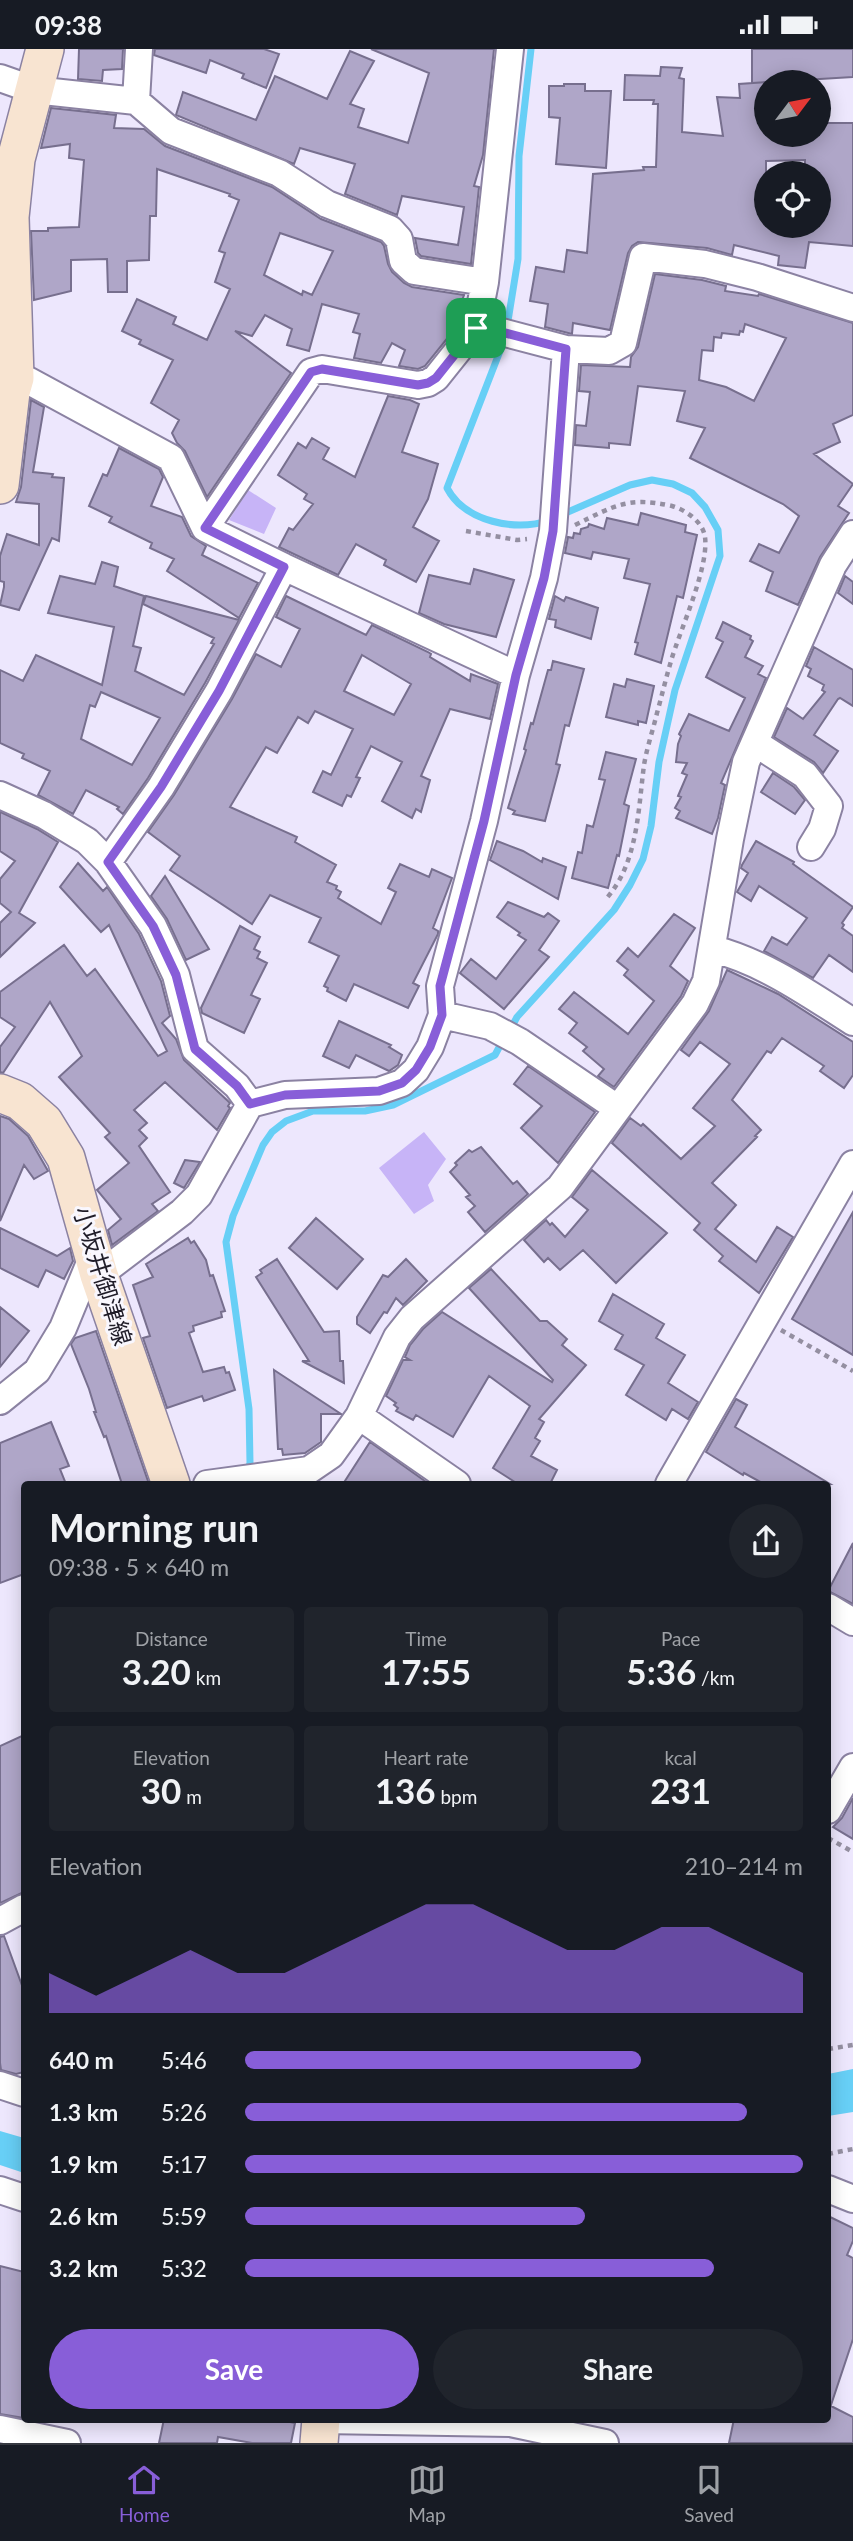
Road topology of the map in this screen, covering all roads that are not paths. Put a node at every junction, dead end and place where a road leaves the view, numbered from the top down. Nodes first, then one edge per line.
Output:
1 (45, 49) edge
2 (139, 49) edge
3 (510, 49) edge
4 (0, 78) edge
5 (34, 90) junction
6 (135, 101) junction
7 (485, 282) junction
8 (853, 308) edge
9 (485, 329) junction
10 (566, 349) junction
11 (9, 387) edge
12 (0, 485) edge
13 (205, 528) junction
14 (853, 534) edge
15 (284, 567) junction
16 (516, 675) junction
17 (755, 743) junction
18 (0, 795) edge
19 (811, 847) dead end
20 (108, 862) junction
21 (713, 949) junction
22 (442, 1015) junction
23 (853, 1022) edge
24 (0, 1093) edge
25 (250, 1104) junction
26 (617, 1108) junction
27 (853, 1164) edge
28 (96, 1264) junction
29 (0, 1401) edge
30 (359, 1416) junction
31 (170, 1481) edge
32 (224, 1481) edge
33 (453, 1481) edge
34 (671, 1481) edge
35 (831, 1609) edge
36 (853, 1622) edge
37 (853, 1767) edge
38 (831, 1805) edge
39 (21, 1910) edge
40 (0, 1921) edge
41 (0, 2085) edge
42 (21, 2092) edge
43 (0, 2190) edge
44 (831, 2190) edge
45 (21, 2197) edge
46 (853, 2199) edge
47 (320, 2427) edge
48 (0, 2429) edge
49 (67, 2443) edge
50 (605, 2443) edge

1 - 5 main road
2 - 6 street
3 - 7 street
4 - 5 street
5 - 6 street
5 - 11 main road
6 - 7 street
7 - 9 street
8 - 10 street
9 - 10 street
9 - 13 street
10 - 16 street
11 - 12 main road
11 - 13 street
13 - 15 street
14 - 17 street
15 - 16 street
15 - 20 street
16 - 22 street
17 - 19 street
17 - 21 street
18 - 20 street
20 - 25 street
21 - 23 street
21 - 26 street
22 - 25 street
22 - 26 street
24 - 28 main road, 小坂井御津線
25 - 28 street
26 - 30 street
27 - 34 street
28 - 29 street
28 - 31 main road, 小坂井御津線
30 - 32 street
30 - 33 street
35 - 36 street
37 - 38 street
39 - 40 street
41 - 42 street
43 - 45 street
44 - 46 street
47 - 50 street
48 - 49 street

